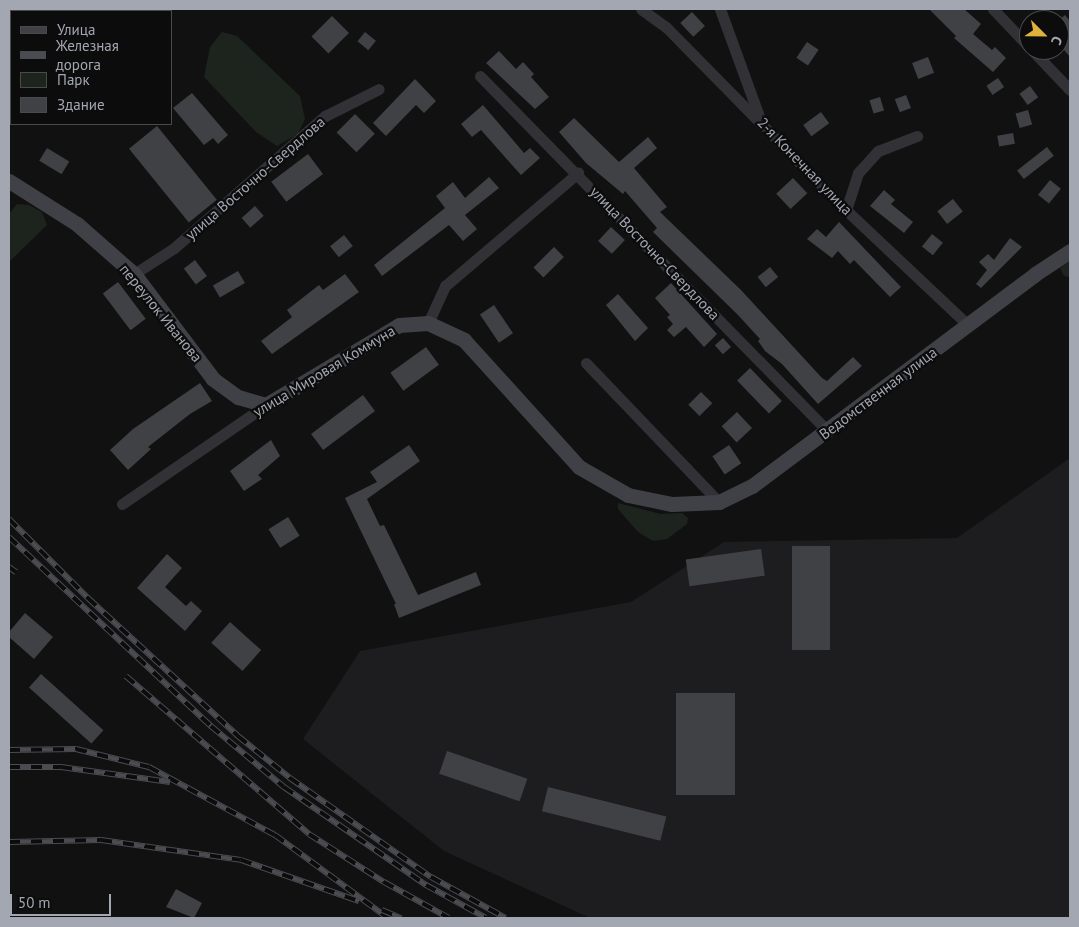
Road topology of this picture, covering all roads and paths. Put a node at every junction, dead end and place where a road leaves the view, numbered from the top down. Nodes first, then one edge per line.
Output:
1 (641, 9) edge
2 (720, 9) edge
3 (993, 9) edge
4 (1019, 36) edge
5 (1042, 60) edge
6 (480, 76) dead end
7 (379, 89) dead end
8 (1070, 90) edge
9 (760, 120) junction
10 (916, 136) dead end
11 (578, 173) junction
12 (9, 181) edge
13 (846, 210) junction
14 (1070, 251) edge
15 (134, 274) junction
16 (428, 323) junction
17 (968, 325) junction
18 (586, 363) dead end
19 (266, 405) junction
20 (828, 431) junction
21 (719, 502) junction
22 (122, 504) dead end

1 - 9 street, 2-я Конечная улица
2 - 9 street
3 - 4 street
5 - 8 street
6 - 11 street, улица Восточно-Свердлова
7 - 15 street, улица Восточно-Свердлова
9 - 13 street, 2-я Конечная улица
10 - 13 street
11 - 16 street
11 - 20 street, улица Восточно-Свердлова
12 - 15 main road, переулок Иванова
13 - 17 street, 2-я Конечная улица
14 - 17 main road, Ведомственная улица
15 - 19 main road, переулок Иванова
16 - 19 main road, улица Мировая Коммуна
16 - 21 main road, Ведомственная улица
17 - 20 main road, Ведомственная улица
18 - 21 street
19 - 22 street, улица Мировая Коммуна
20 - 21 main road, Ведомственная улица

